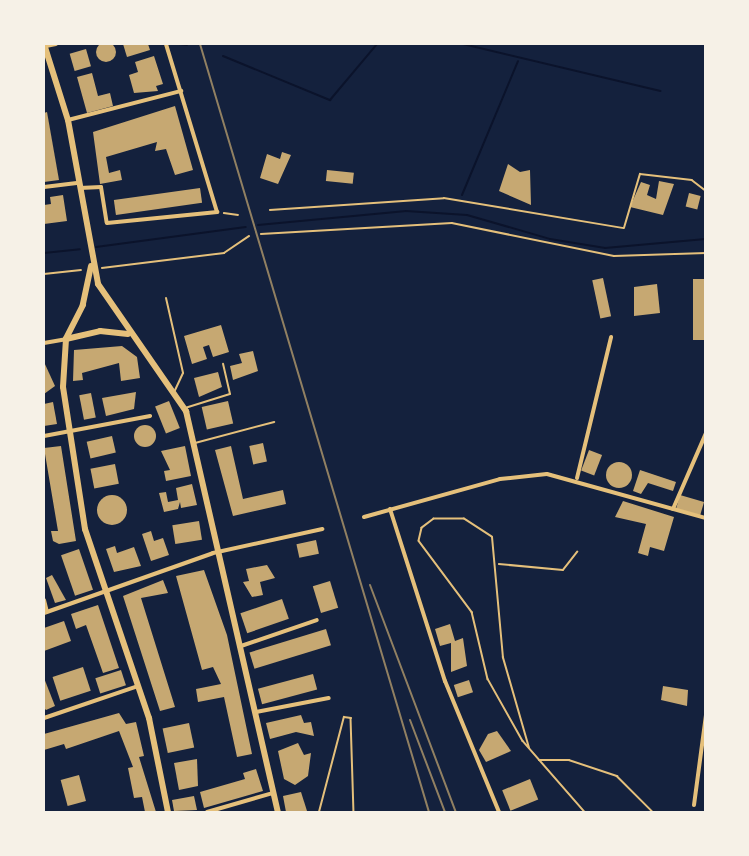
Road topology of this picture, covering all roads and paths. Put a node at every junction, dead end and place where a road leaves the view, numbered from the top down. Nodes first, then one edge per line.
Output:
1 (56, 44) edge
2 (166, 44) edge
3 (45, 45) edge
4 (181, 91) junction
5 (68, 120) junction
6 (78, 185) junction
7 (44, 187) edge
8 (705, 191) edge
9 (270, 210) dead end
10 (217, 212) junction
11 (238, 215) dead end
12 (261, 234) dead end
13 (249, 236) dead end
14 (705, 253) edge
15 (44, 274) edge
16 (92, 276) junction
17 (166, 298) dead end
18 (128, 334) junction
19 (611, 337) dead end
20 (66, 339) junction
21 (44, 343) edge
22 (223, 364) dead end
23 (175, 390) junction
24 (185, 408) junction
25 (150, 416) dead end
26 (274, 422) dead end
27 (70, 432) junction
28 (705, 433) edge
29 (44, 436) edge
30 (195, 443) junction
31 (577, 478) junction
32 (390, 509) junction
33 (673, 509) junction
34 (364, 516) dead end
35 (705, 518) edge
36 (322, 529) dead end
37 (219, 551) junction
38 (577, 552) dead end
39 (498, 564) junction
40 (107, 590) junction
41 (44, 600) edge
42 (45, 612) edge
43 (317, 620) dead end
44 (241, 646) junction
45 (138, 686) junction
46 (328, 698) dead end
47 (256, 712) junction
48 (705, 715) edge
49 (44, 718) edge
50 (530, 748) junction
51 (538, 760) junction
52 (274, 793) junction
53 (694, 805) dead end
54 (168, 813) edge
55 (207, 813) edge
56 (278, 813) edge
57 (319, 813) edge
58 (354, 813) edge
59 (499, 813) edge
60 (585, 813) edge
61 (653, 813) edge

1 - 3 street
2 - 4 street
3 - 5 main road
4 - 5 street
4 - 10 street
5 - 6 main road
6 - 7 street
6 - 10 street
6 - 16 main road
8 - 9 path
10 - 11 path
12 - 14 path
13 - 16 path
15 - 16 path
16 - 18 main road
16 - 20 main road
17 - 23 lane
18 - 20 main road
18 - 23 main road
19 - 31 street
20 - 21 street
20 - 27 main road
22 - 24 lane
23 - 24 main road
24 - 30 main road
25 - 27 street
26 - 30 lane
27 - 29 street
27 - 40 main road
28 - 33 street
30 - 37 main road
31 - 32 street
31 - 33 street
32 - 34 street
32 - 59 street
33 - 35 street
36 - 37 street
37 - 40 street
37 - 44 main road
38 - 39 path
39 - 50 path
39 - 50 path
40 - 42 street
40 - 45 main road
41 - 42 street
43 - 44 street
44 - 47 main road
45 - 49 street
45 - 54 main road
46 - 47 street
47 - 52 main road
48 - 53 street
50 - 51 path
51 - 60 path
51 - 61 path
52 - 55 street
52 - 56 main road
57 - 58 path

